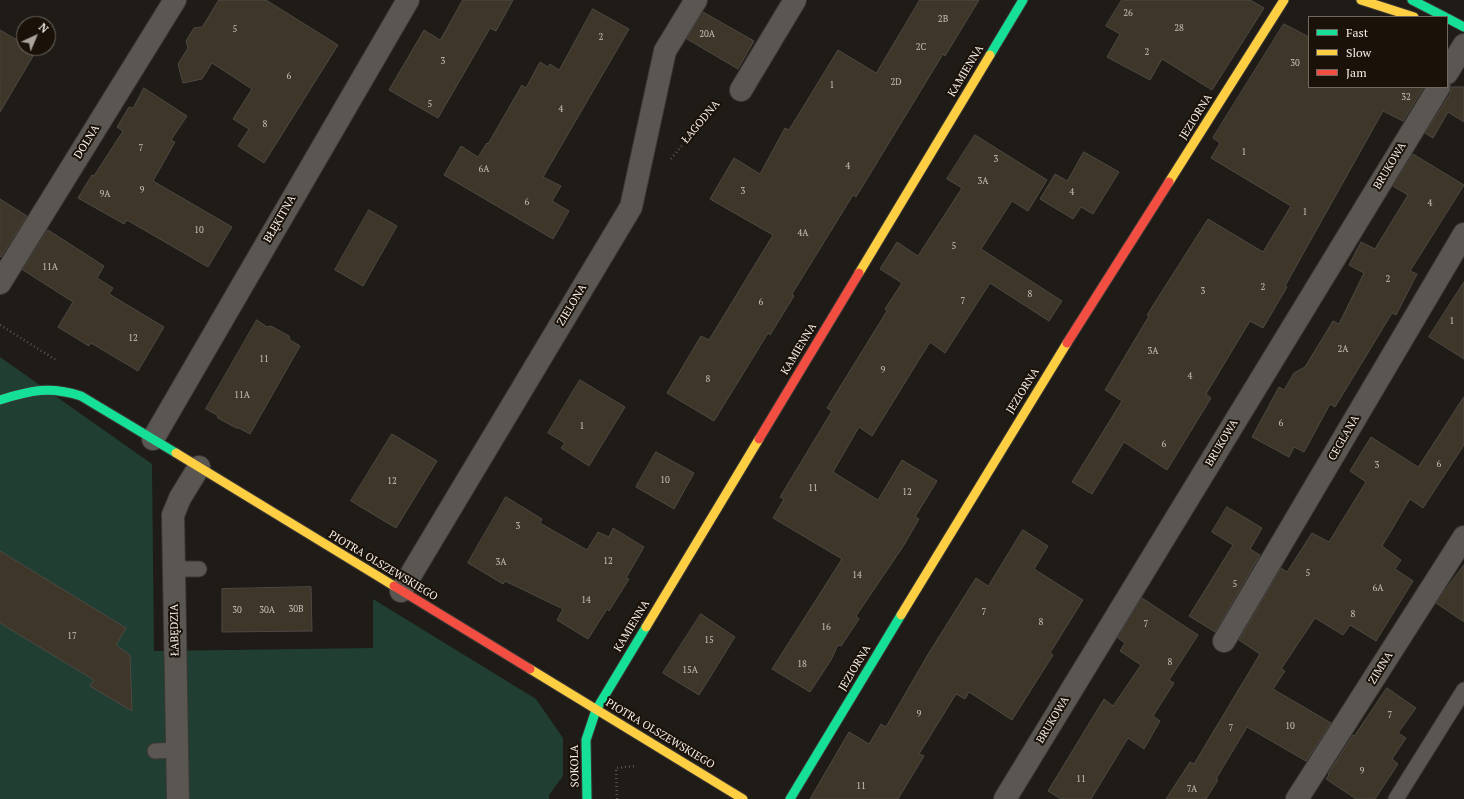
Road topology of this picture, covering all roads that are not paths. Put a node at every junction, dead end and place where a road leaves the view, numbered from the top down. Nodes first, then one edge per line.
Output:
1 (174, 0) edge
2 (408, 0) edge
3 (696, 0) edge
4 (795, 0) edge
5 (1023, 0) edge
6 (1284, 0) edge
7 (1361, 0) edge
8 (1412, 0) edge
9 (1411, 16) edge
10 (1442, 16) edge
11 (1448, 19) edge
12 (1448, 25) edge
13 (1464, 28) edge
14 (1464, 45) edge
15 (1448, 71) edge
16 (1437, 88) edge
17 (741, 90) road end
18 (1464, 234) edge
19 (0, 283) edge
20 (0, 400) edge
21 (153, 438) junction
22 (199, 467) junction
23 (1464, 537) edge
24 (174, 569) junction
25 (199, 569) dead end
26 (401, 591) junction
27 (1224, 641) dead end
28 (1464, 690) edge
29 (596, 710) junction
30 (177, 750) junction
31 (155, 751) dead end
32 (178, 799) edge
33 (587, 799) edge
34 (743, 799) edge
35 (790, 799) edge
36 (1005, 799) edge
37 (1297, 799) edge
38 (1396, 799) edge

1 - 19 street, DOLNA
2 - 21 street, BŁĘKITNA
3 - 26 street, ZIELONA
4 - 17 street
5 - 29 street, KAMIENNA
6 - 35 street, JEZIORNA
7 - 9 street
8 - 10 street
11 - 13 street
12 - 13 street
14 - 15 street
16 - 36 street, BRUKOWA
18 - 27 street, CEGLANA
20 - 21 street, PIOTRA OLSZEWSKIEGO
21 - 22 street, PIOTRA OLSZEWSKIEGO
22 - 24 street, ŁABĘDZIA
22 - 26 street, PIOTRA OLSZEWSKIEGO
23 - 37 street, ZIMNA
24 - 25 lane
24 - 30 street, ŁABĘDZIA
26 - 29 street, PIOTRA OLSZEWSKIEGO
28 - 38 lane
29 - 33 street, SOKOLA
29 - 34 street, PIOTRA OLSZEWSKIEGO
30 - 31 lane
30 - 32 street, ŁABĘDZIA

